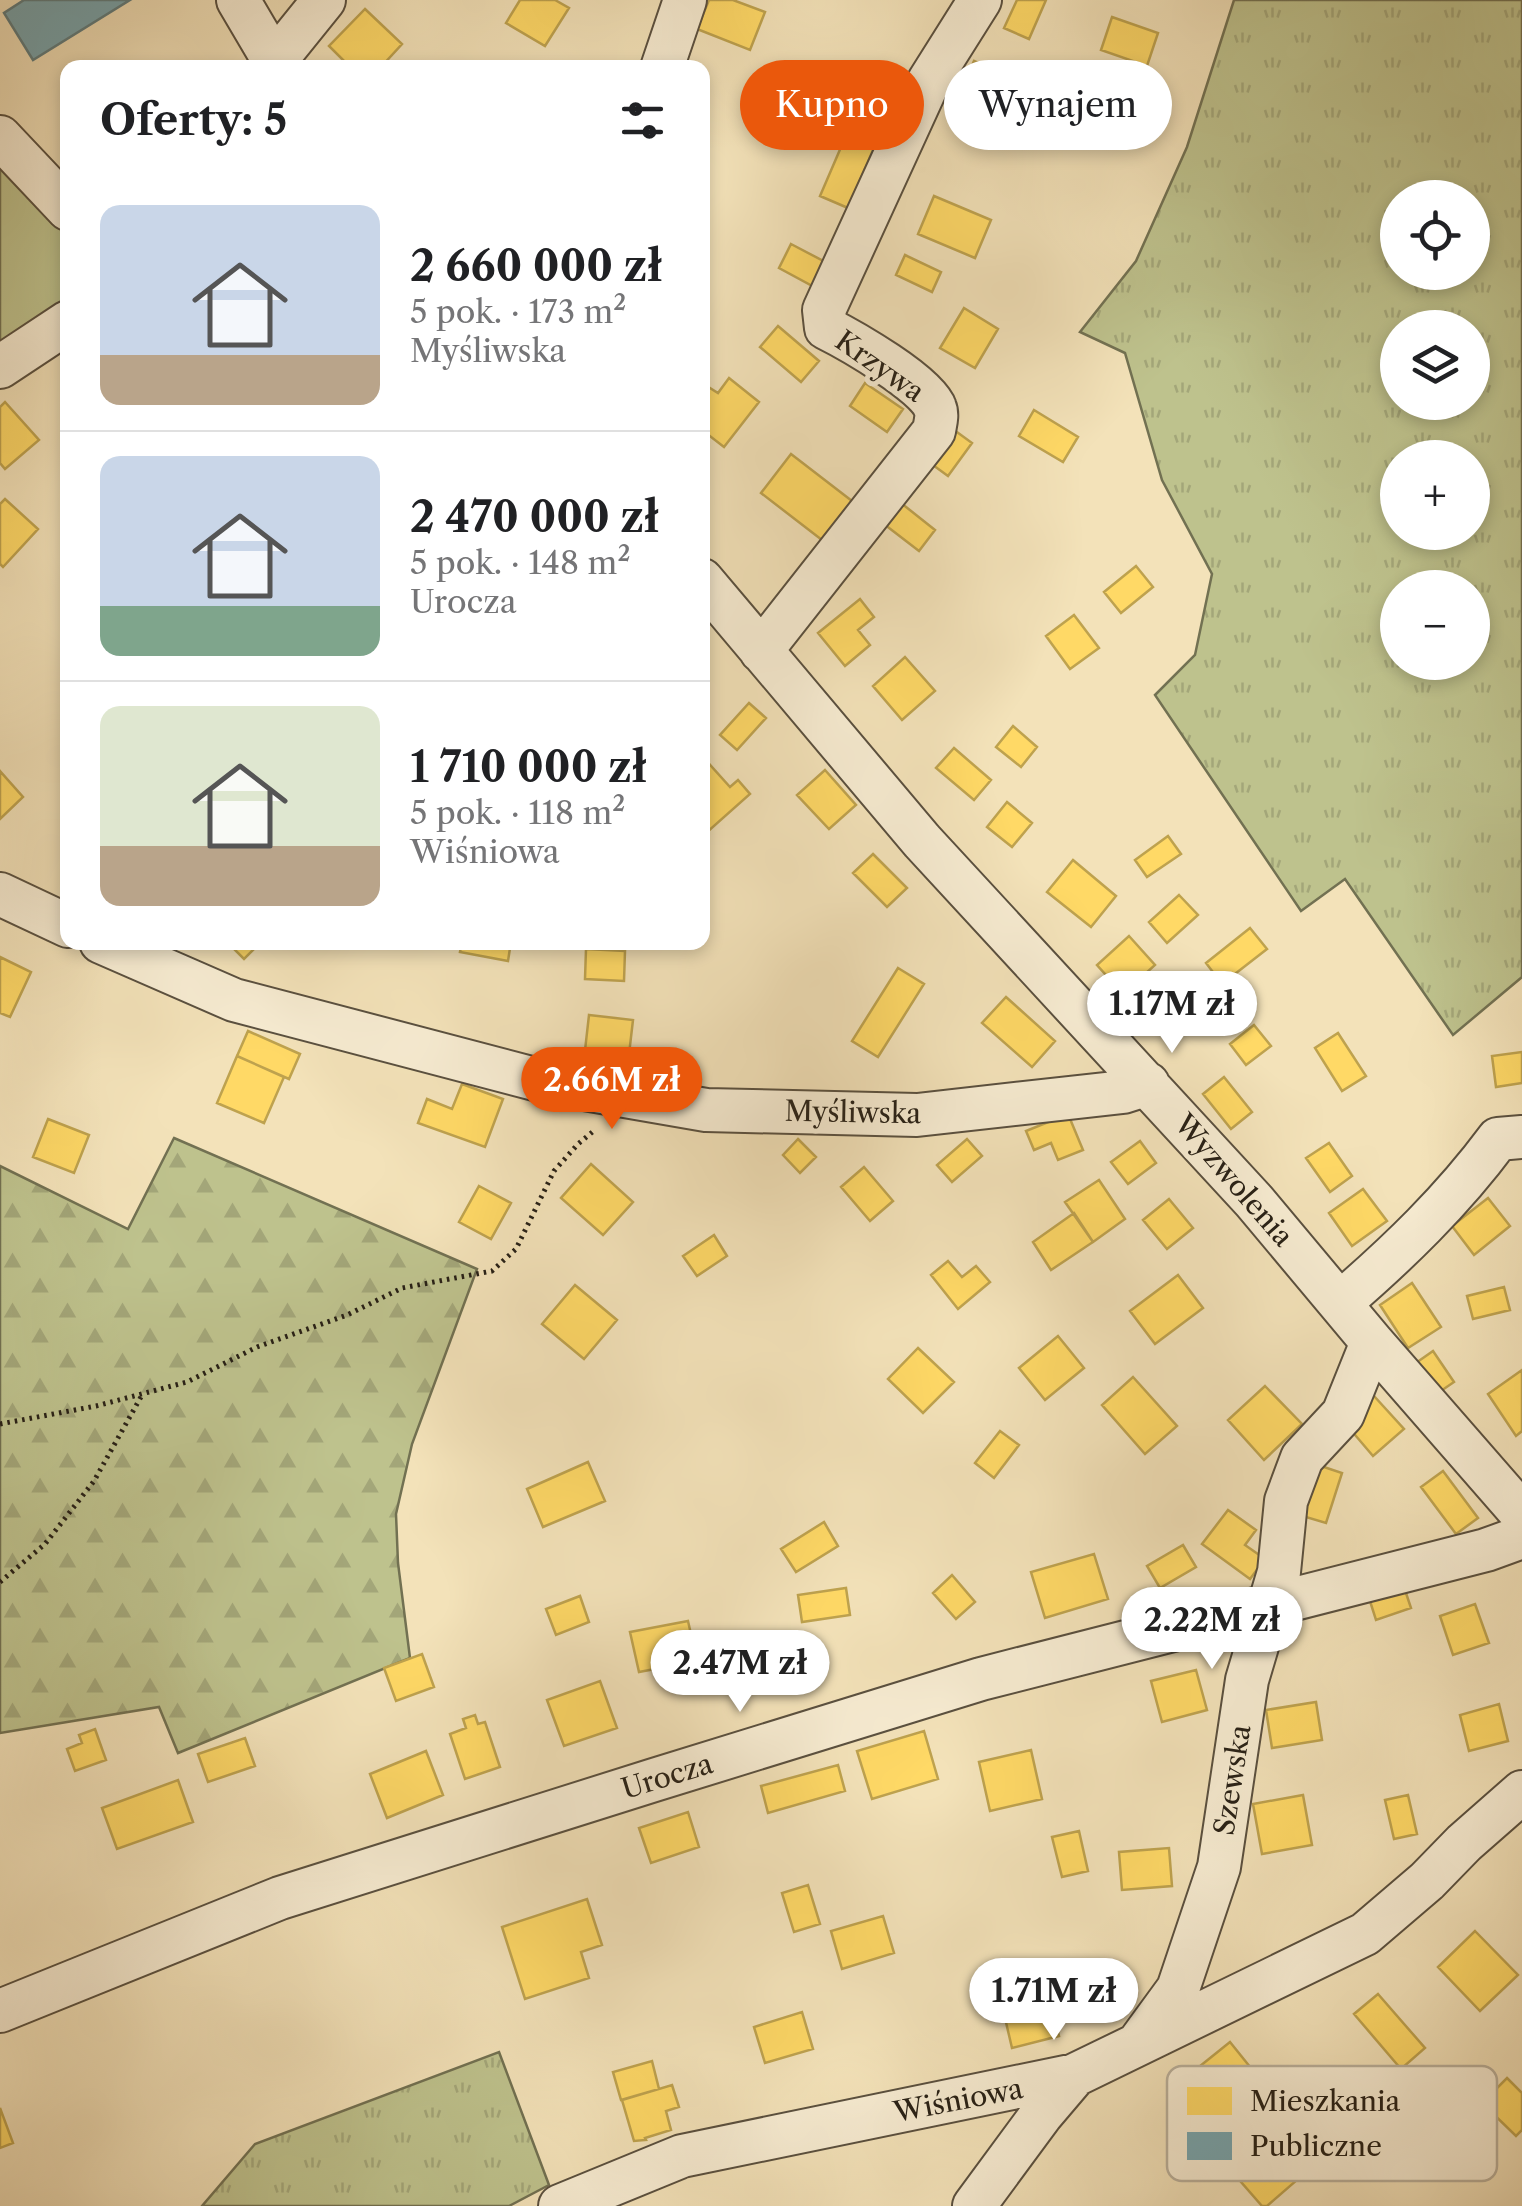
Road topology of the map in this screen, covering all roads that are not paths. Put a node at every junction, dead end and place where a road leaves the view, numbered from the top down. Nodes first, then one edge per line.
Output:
1 (238, 0) edge
2 (324, 0) edge
3 (685, 0) edge
4 (980, 0) edge
5 (274, 60) edge
6 (279, 60) edge
7 (665, 60) edge
8 (0, 136) edge
9 (60, 200) edge
10 (60, 327) edge
11 (0, 367) edge
12 (710, 590) edge
13 (761, 651) junction
14 (0, 894) edge
15 (60, 922) edge
16 (119, 950) edge
17 (1148, 1084) junction
18 (1522, 1137) edge
19 (1340, 1303) junction
20 (1372, 1342) junction
21 (1522, 1514) edge
22 (1522, 1537) edge
23 (1268, 1607) junction
24 (1522, 1792) edge
25 (0, 2011) edge
26 (1136, 2046) junction
27 (1075, 2075) junction
28 (560, 2206) edge
29 (974, 2206) edge

1 - 5 street
2 - 6 street
3 - 7 street
4 - 13 street, Krzywa
8 - 9 street
10 - 11 street
12 - 13 street, Wyzwolenia
13 - 17 street, Wyzwolenia
14 - 15 street
16 - 17 street, Myśliwska
17 - 19 street, Wyzwolenia
18 - 19 street
19 - 20 street, Wyzwolenia
20 - 21 street, Wyzwolenia
20 - 23 street, Szewska
22 - 23 street, Urocza
23 - 25 street, Urocza
23 - 26 street, Szewska
24 - 26 street, Wiśniowa
26 - 27 street, Wiśniowa
27 - 28 street, Wiśniowa
27 - 29 street

